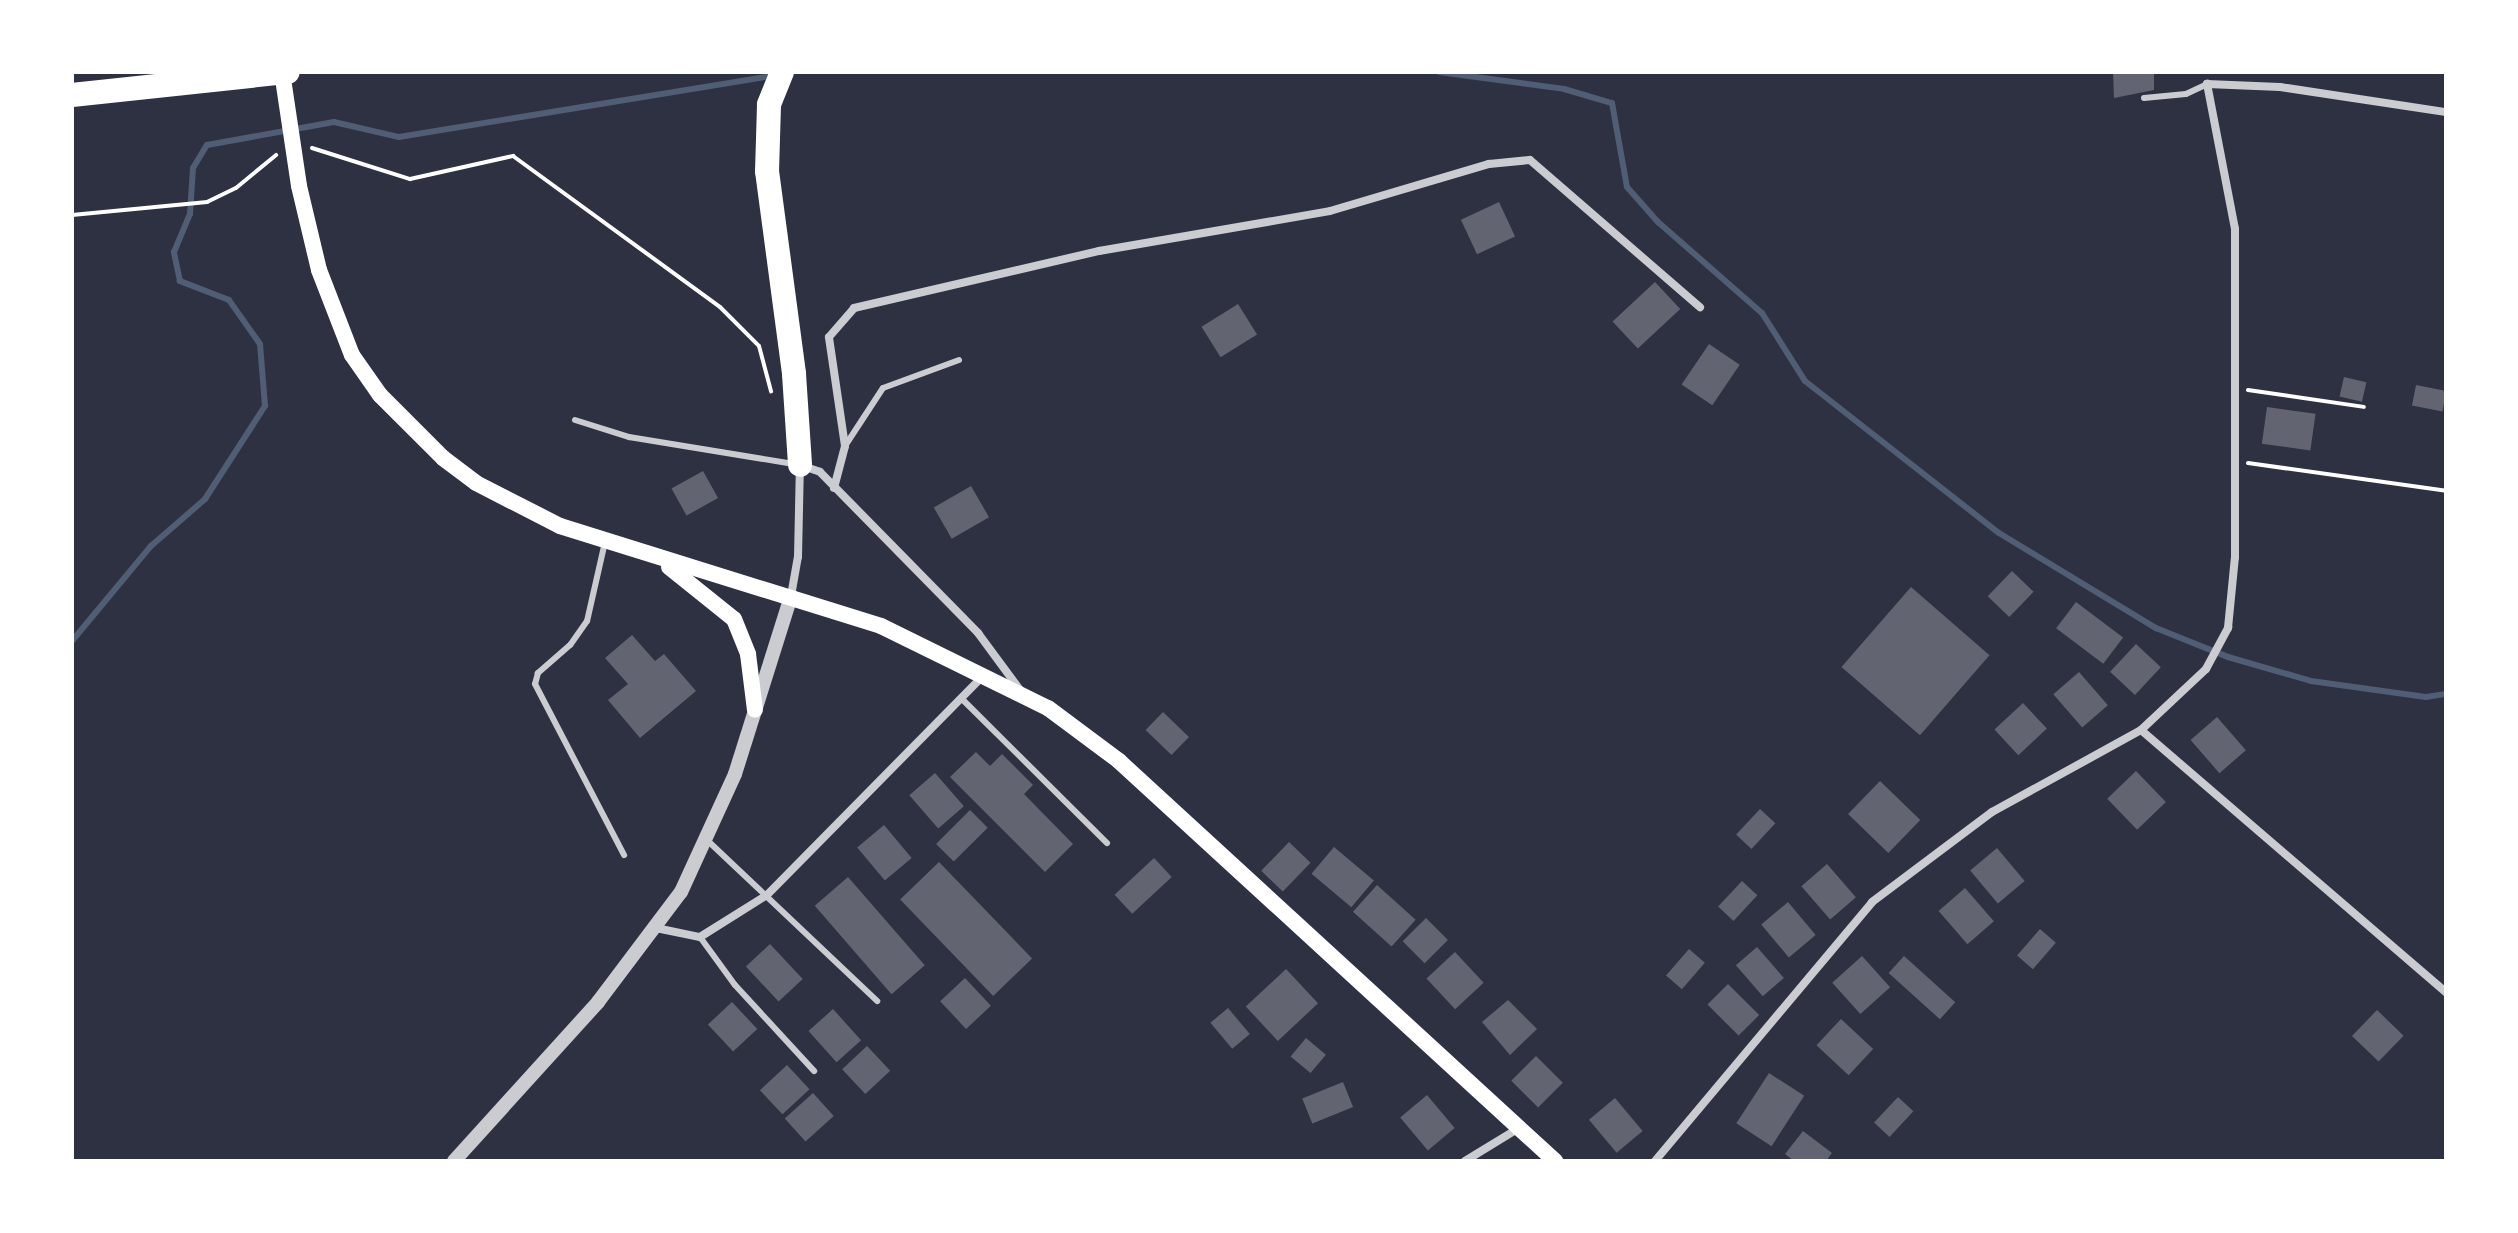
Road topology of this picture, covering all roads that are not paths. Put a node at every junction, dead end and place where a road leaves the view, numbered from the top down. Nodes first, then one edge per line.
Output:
1 (282, 72) edge
2 (288, 72) edge
3 (782, 72) edge
4 (2207, 84) junction
5 (72, 95) edge
6 (2144, 98) dead end
7 (2446, 112) edge
8 (1700, 307) dead end
9 (959, 360) dead end
10 (575, 420) dead end
11 (845, 446) junction
12 (800, 465) junction
13 (834, 488) junction
14 (605, 542) junction
15 (650, 556) junction
16 (791, 596) junction
17 (986, 673) junction
18 (1020, 690) junction
19 (963, 700) junction
20 (755, 710) junction
21 (2141, 730) junction
22 (708, 841) junction
23 (1107, 843) dead end
24 (624, 855) dead end
25 (767, 895) junction
26 (656, 928) junction
27 (700, 937) junction
28 (2446, 992) edge
29 (877, 1001) dead end
30 (814, 1071) dead end
31 (1519, 1128) junction
32 (454, 1161) edge
33 (1465, 1161) edge
34 (1555, 1161) edge
35 (1655, 1161) edge

1 - 14 main road
2 - 5 highway
3 - 12 highway
4 - 6 lane
4 - 7 street
4 - 21 street
8 - 11 street
9 - 11 lane
10 - 12 lane
11 - 13 street
12 - 13 street
12 - 16 street
13 - 18 street
14 - 15 main road
14 - 24 lane
15 - 16 main road
15 - 20 main road
16 - 17 main road
16 - 20 street
17 - 18 main road
17 - 19 street
18 - 31 main road
19 - 23 lane
19 - 25 street
20 - 22 street
21 - 28 street
21 - 35 street
22 - 25 lane
22 - 26 street
25 - 27 street
25 - 29 lane
26 - 27 street
26 - 32 street
27 - 30 lane
31 - 33 street
31 - 34 main road

